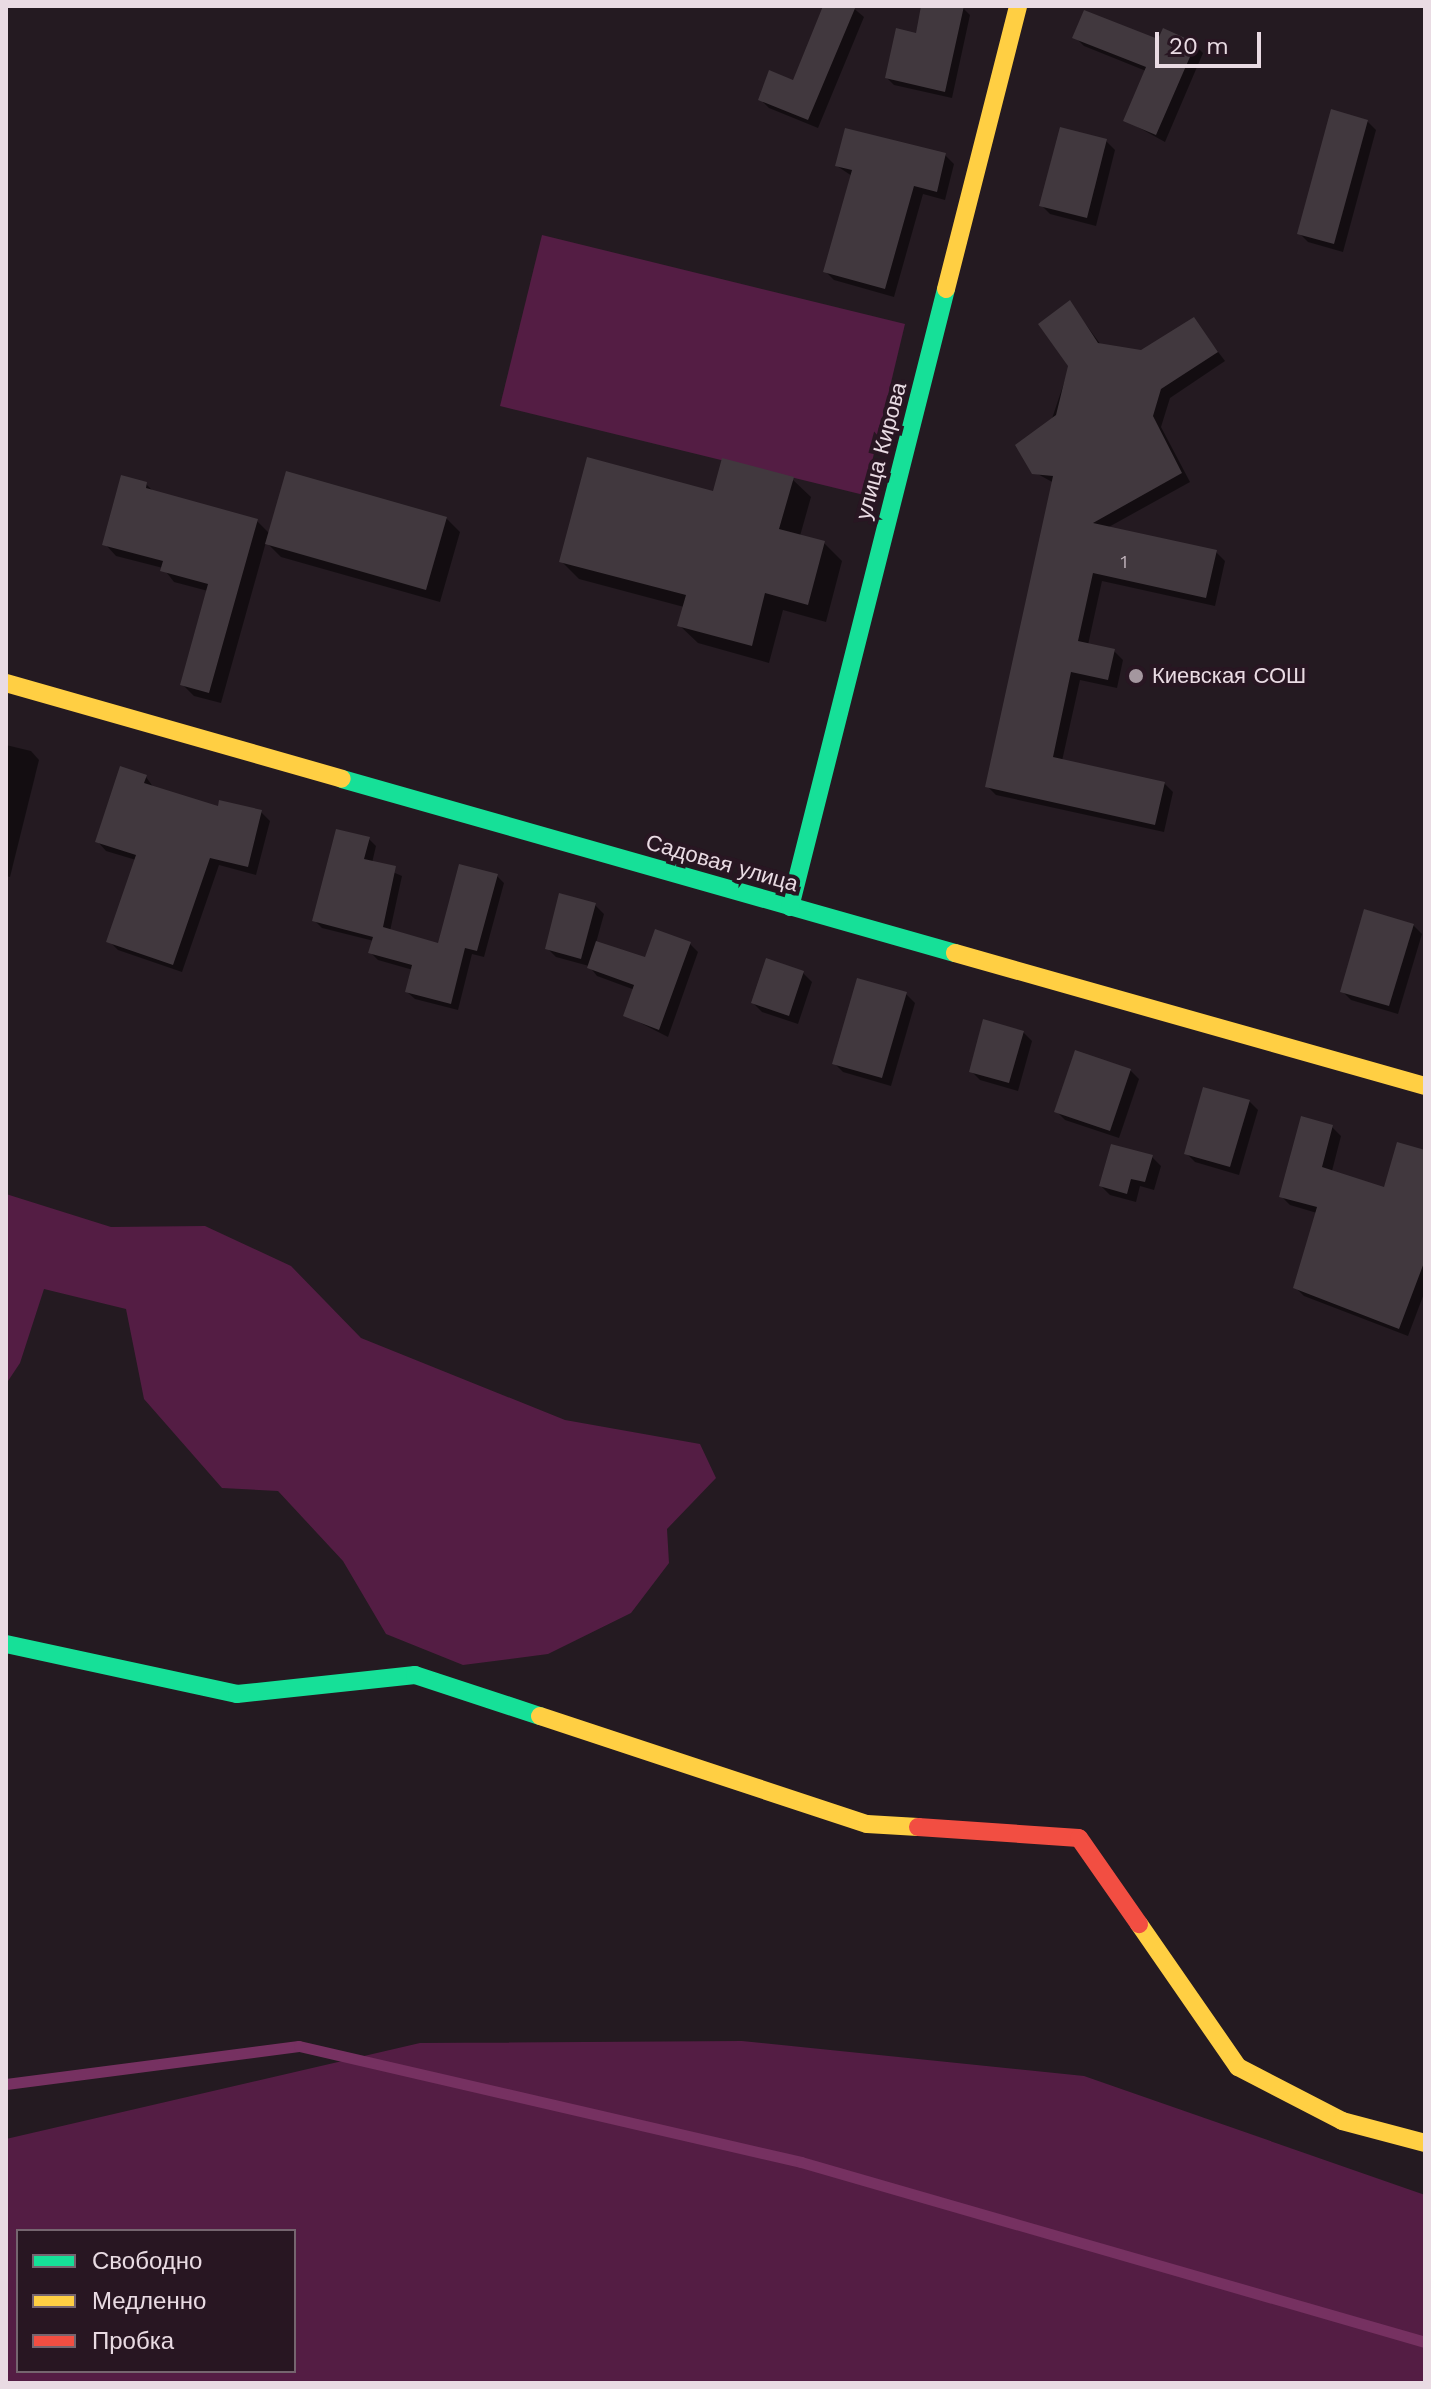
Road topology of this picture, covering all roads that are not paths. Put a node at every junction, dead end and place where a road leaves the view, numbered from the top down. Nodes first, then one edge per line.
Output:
1 (1018, 6) edge
2 (6, 683) edge
3 (790, 907) junction
4 (1425, 1086) edge
5 (6, 1644) edge
6 (1425, 2143) edge

1 - 3 street, улица Кирова
2 - 3 street, Садовая улица
3 - 4 street, Садовая улица
5 - 6 street

